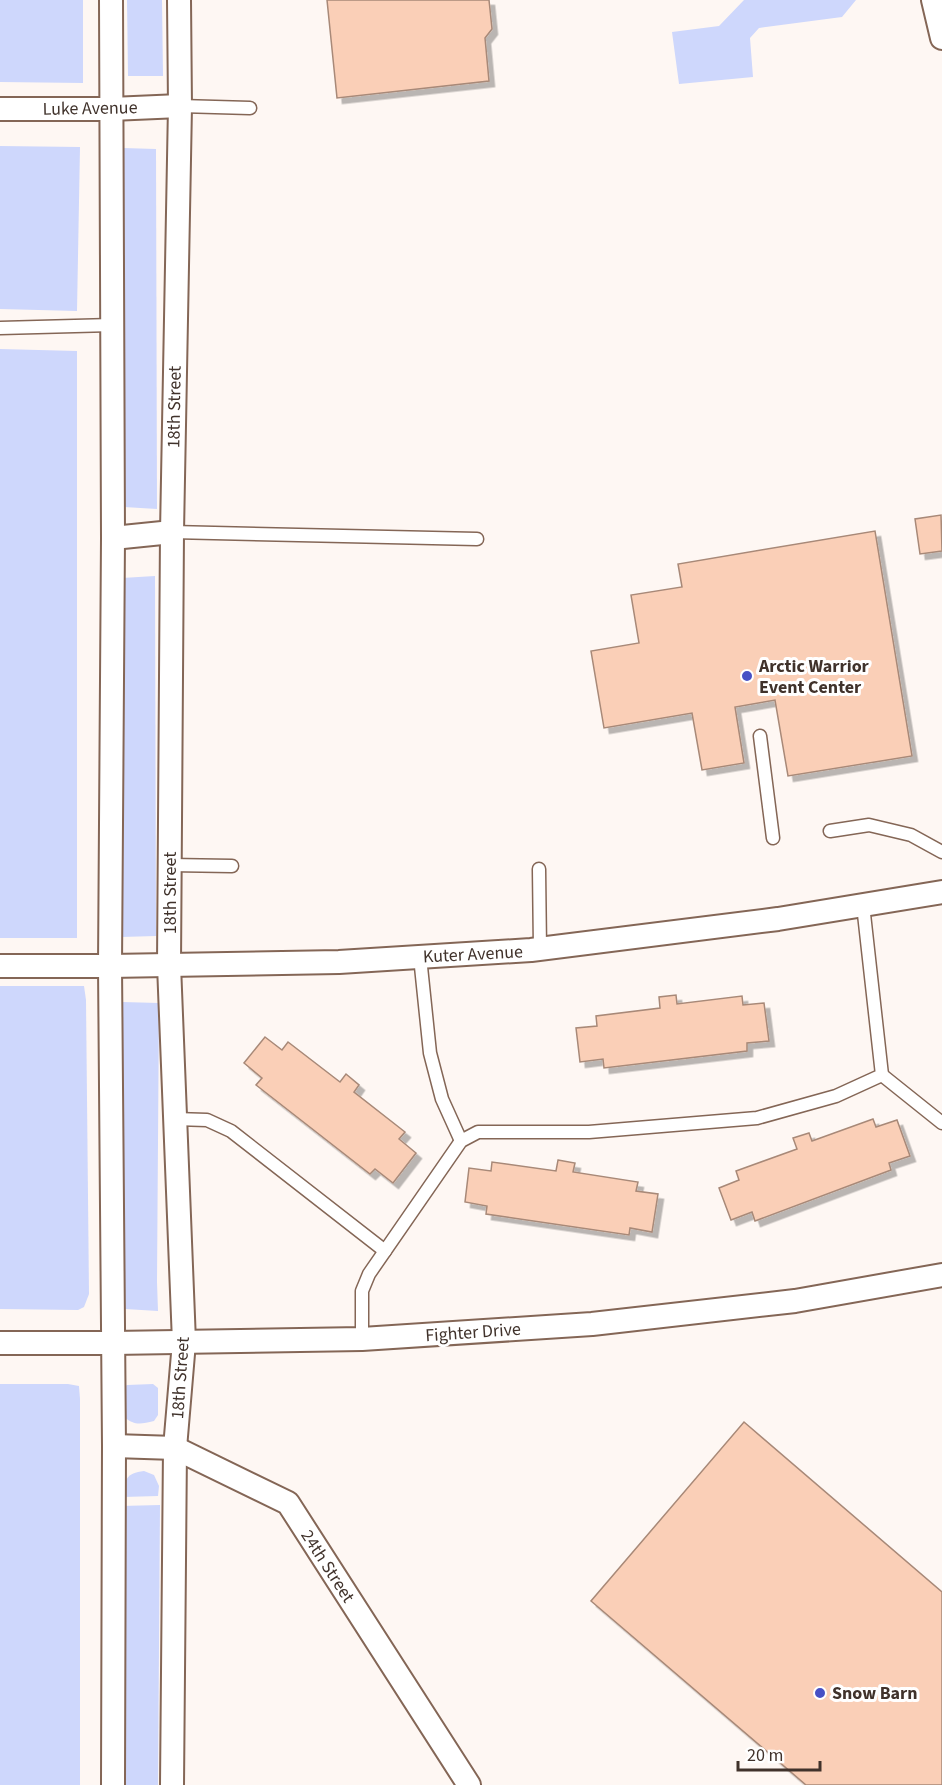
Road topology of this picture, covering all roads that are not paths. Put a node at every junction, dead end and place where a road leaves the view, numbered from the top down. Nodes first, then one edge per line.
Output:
1 (111, 0) edge
2 (179, 0) edge
3 (180, 106) junction
4 (250, 108) dead end
5 (0, 109) edge
6 (111, 109) junction
7 (112, 325) junction
8 (0, 328) edge
9 (172, 532) junction
10 (113, 538) junction
11 (477, 538) dead end
12 (760, 736) dead end
13 (830, 831) dead end
14 (773, 838) dead end
15 (942, 852) edge
16 (170, 865) junction
17 (232, 866) dead end
18 (539, 868) dead end
19 (942, 892) edge
20 (863, 905) junction
21 (540, 950) junction
22 (420, 957) junction
23 (169, 965) junction
24 (0, 966) edge
25 (110, 966) junction
26 (882, 1076) junction
27 (175, 1119) junction
28 (942, 1123) edge
29 (461, 1141) junction
30 (385, 1251) junction
31 (942, 1275) edge
32 (362, 1339) junction
33 (0, 1342) edge
34 (184, 1342) junction
35 (113, 1343) junction
36 (114, 1446) junction
37 (175, 1448) junction
38 (113, 1785) edge
39 (172, 1785) edge
40 (469, 1785) edge

1 - 6 street
2 - 3 street, 18th Street
3 - 4 lane
3 - 6 street, Luke Avenue
3 - 9 street, 18th Street
5 - 6 street, Luke Avenue
6 - 7 street
7 - 8 lane
7 - 10 street
9 - 10 street
9 - 11 lane
9 - 16 street, 18th Street
10 - 25 street
12 - 14 lane
13 - 15 lane
16 - 17 lane
16 - 23 street, 18th Street
18 - 21 lane
19 - 20 street, Kuter Avenue
20 - 21 street, Kuter Avenue
20 - 26 lane
21 - 22 street, Kuter Avenue
22 - 23 street, Kuter Avenue
22 - 29 lane
23 - 25 street, Kuter Avenue
23 - 27 street, 18th Street
24 - 25 street, Kuter Avenue
25 - 35 street
26 - 28 lane
26 - 29 lane
27 - 30 lane
27 - 34 street, 18th Street
29 - 30 lane
30 - 32 lane
31 - 32 street, Fighter Drive
32 - 34 street, Fighter Drive
33 - 35 street, Fighter Drive
34 - 35 street, Fighter Drive
34 - 37 street, 18th Street
35 - 36 street
36 - 37 street, 24th Street
36 - 38 street
37 - 39 street, 18th Street
37 - 40 street, 24th Street

